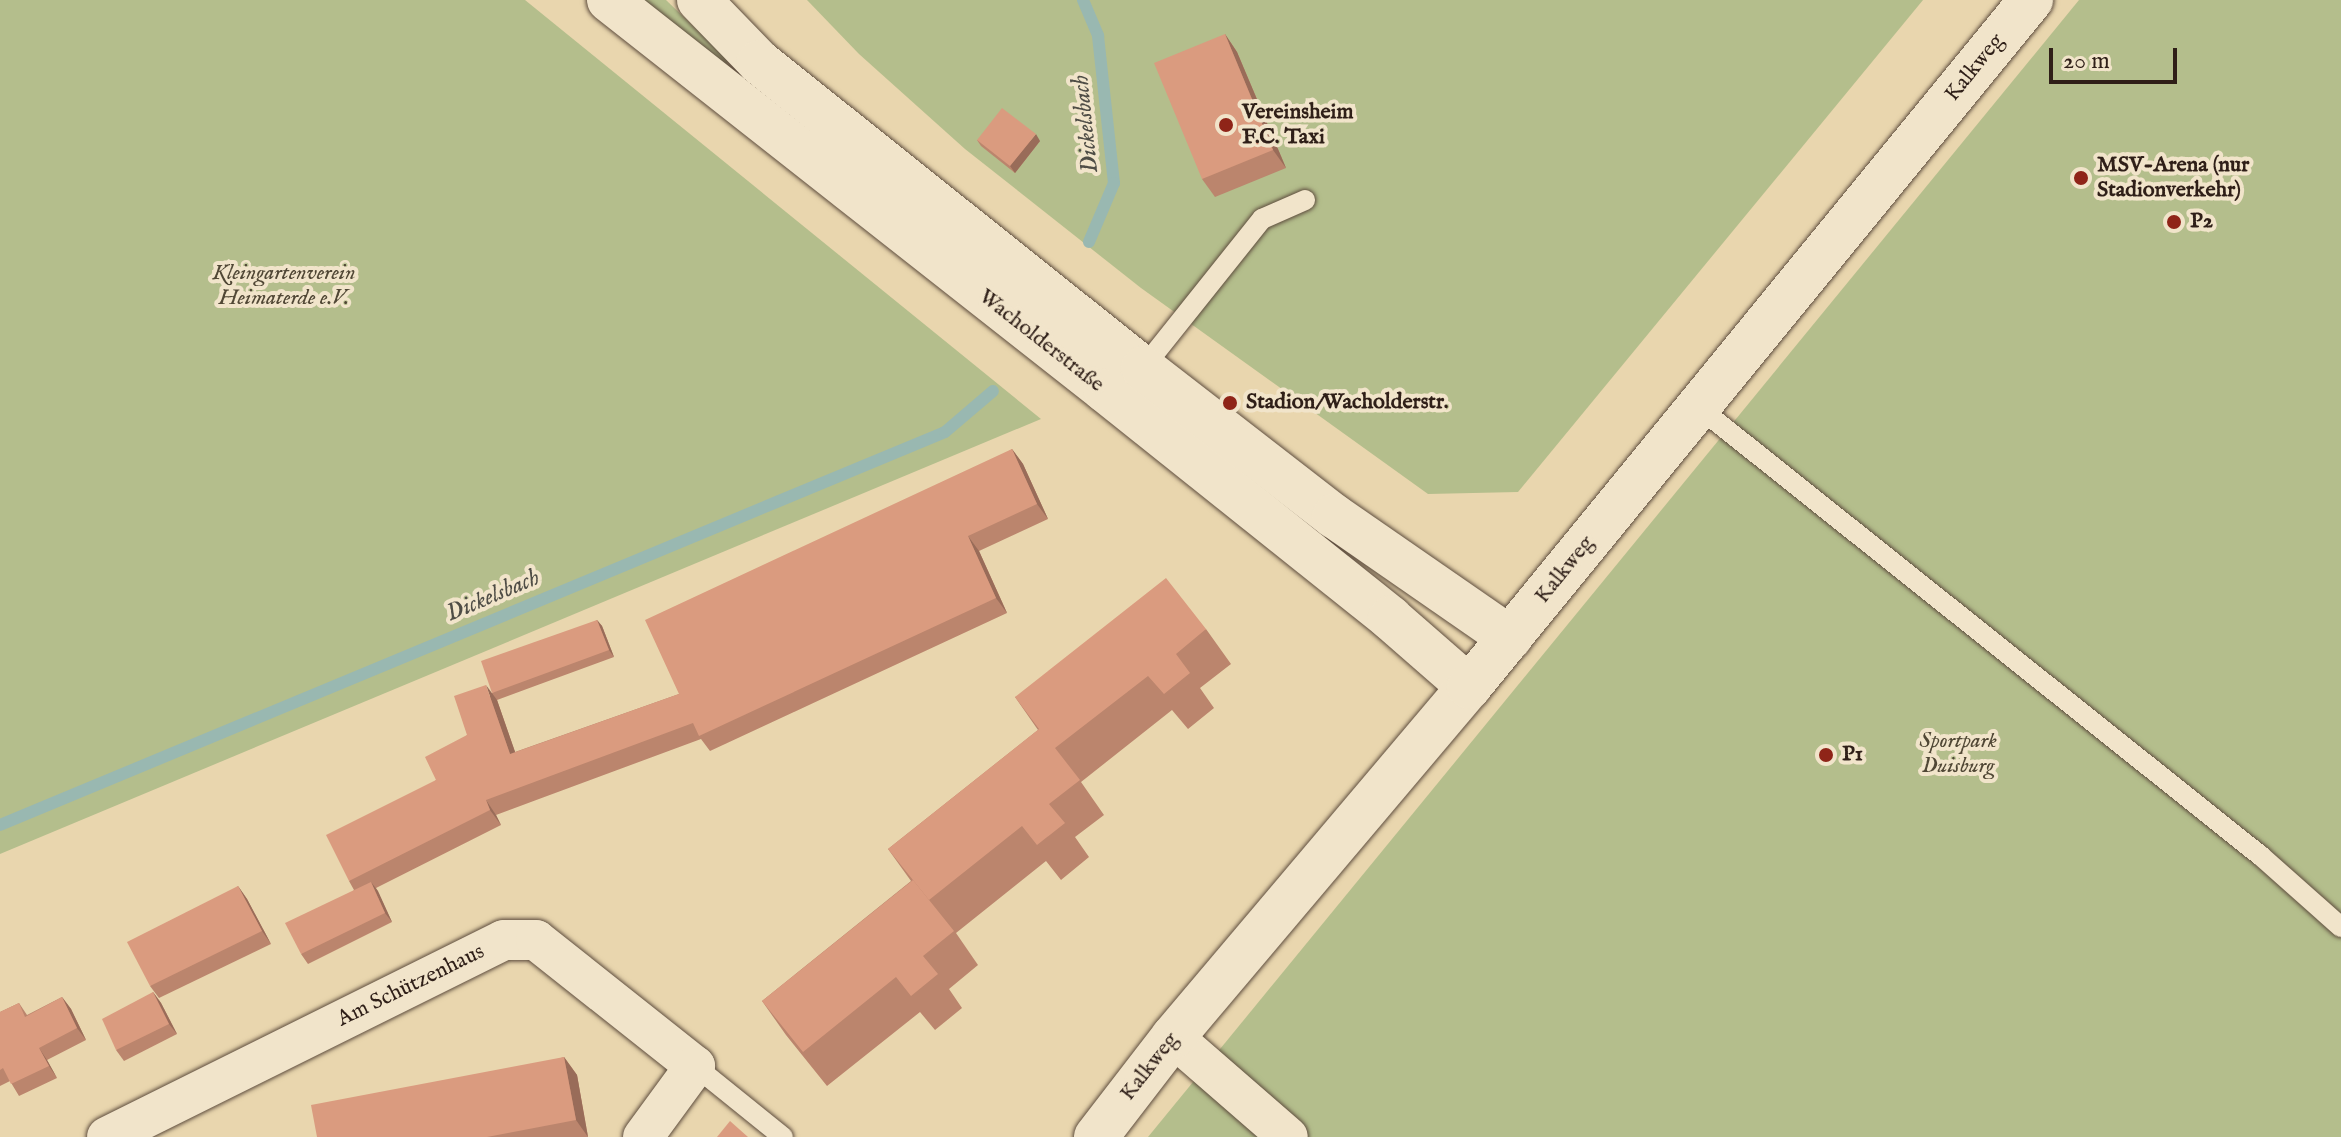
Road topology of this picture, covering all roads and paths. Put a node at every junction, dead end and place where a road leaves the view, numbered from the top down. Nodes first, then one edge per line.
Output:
1 (609, 0) edge
2 (699, 0) edge
3 (2031, 0) edge
4 (1305, 200) dead end
5 (1143, 368) junction
6 (1697, 406) junction
7 (1510, 638) junction
8 (1469, 687) junction
9 (2341, 927) edge
10 (1173, 1037) junction
11 (695, 1066) junction
12 (107, 1137) edge
13 (643, 1137) edge
14 (783, 1137) edge
15 (1096, 1137) edge
16 (1288, 1137) edge

1 - 8 street, Wacholderstraße
2 - 5 street, Wacholderstraße
3 - 6 street, Kalkweg
4 - 5 lane
5 - 7 street, Wacholderstraße
6 - 7 street, Kalkweg
6 - 9 lane
7 - 8 street, Kalkweg
8 - 10 street, Kalkweg
10 - 15 street, Kalkweg
10 - 16 street
11 - 12 street, Am Schützenhaus
11 - 13 street
11 - 14 lane

